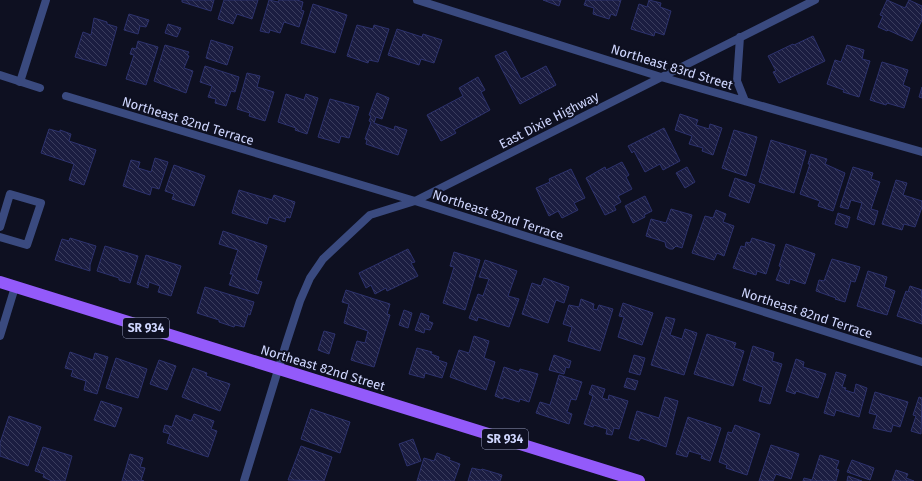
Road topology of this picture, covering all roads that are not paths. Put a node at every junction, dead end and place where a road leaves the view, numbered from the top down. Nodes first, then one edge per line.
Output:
1 (46, 0) edge
2 (417, 0) edge
3 (815, 0) edge
4 (740, 37) junction
5 (0, 76) edge
6 (661, 77) junction
7 (20, 82) junction
8 (40, 88) dead end
9 (66, 96) dead end
10 (745, 101) junction
11 (922, 152) edge
12 (415, 201) junction
13 (0, 227) edge
14 (0, 237) edge
15 (0, 282) edge
16 (15, 287) junction
17 (0, 336) edge
18 (922, 362) edge
19 (278, 368) junction
20 (244, 481) edge
21 (638, 481) edge

1 - 7 street
2 - 6 street, Northeast 83rd Street
3 - 4 street, East Dixie Highway
4 - 6 street, East Dixie Highway
4 - 10 street
5 - 7 street
6 - 10 street, Northeast 83rd Street
6 - 12 street, East Dixie Highway
7 - 8 street
9 - 12 street, Northeast 82nd Terrace
10 - 11 street, Northeast 83rd Street
12 - 18 street, Northeast 82nd Terrace
12 - 19 street, East Dixie Highway
13 - 14 street
15 - 16 main road, Northeast 82nd Street / SR 934
16 - 17 street
16 - 19 main road, Northeast 82nd Street / SR 934
19 - 20 street, East Dixie Highway
19 - 21 main road, Northeast 82nd Street / SR 934

